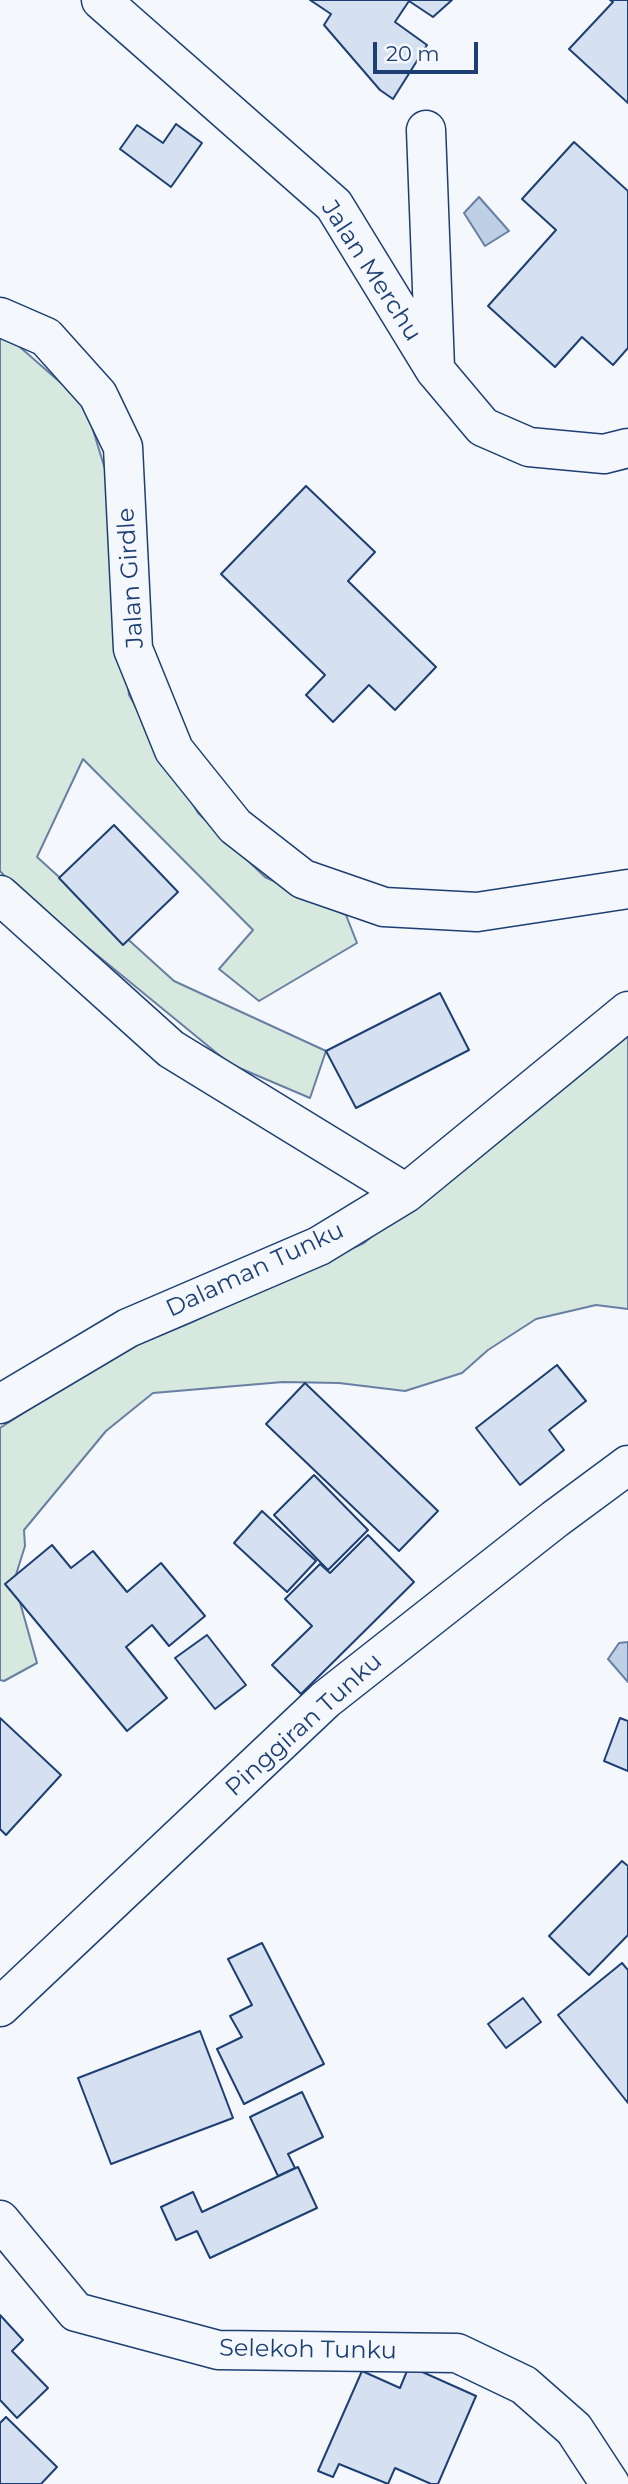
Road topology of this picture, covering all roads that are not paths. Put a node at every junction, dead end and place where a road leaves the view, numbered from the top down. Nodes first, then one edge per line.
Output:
1 (101, 0) edge
2 (426, 130) dead end
3 (0, 317) edge
4 (435, 370) junction
5 (628, 448) edge
6 (628, 889) edge
7 (0, 895) edge
8 (628, 1011) edge
9 (406, 1192) junction
10 (0, 1404) edge
11 (628, 1465) edge
12 (0, 2007) edge
13 (0, 2220) edge
14 (610, 2484) edge

1 - 4 street, Jalan Merchu
2 - 4 street
3 - 6 street, Jalan Girdle
4 - 5 street, Jalan Merchu
7 - 9 street
8 - 9 street, Dalaman Tunku
9 - 10 street, Dalaman Tunku
11 - 12 street, Pinggiran Tunku
13 - 14 street, Selekoh Tunku

